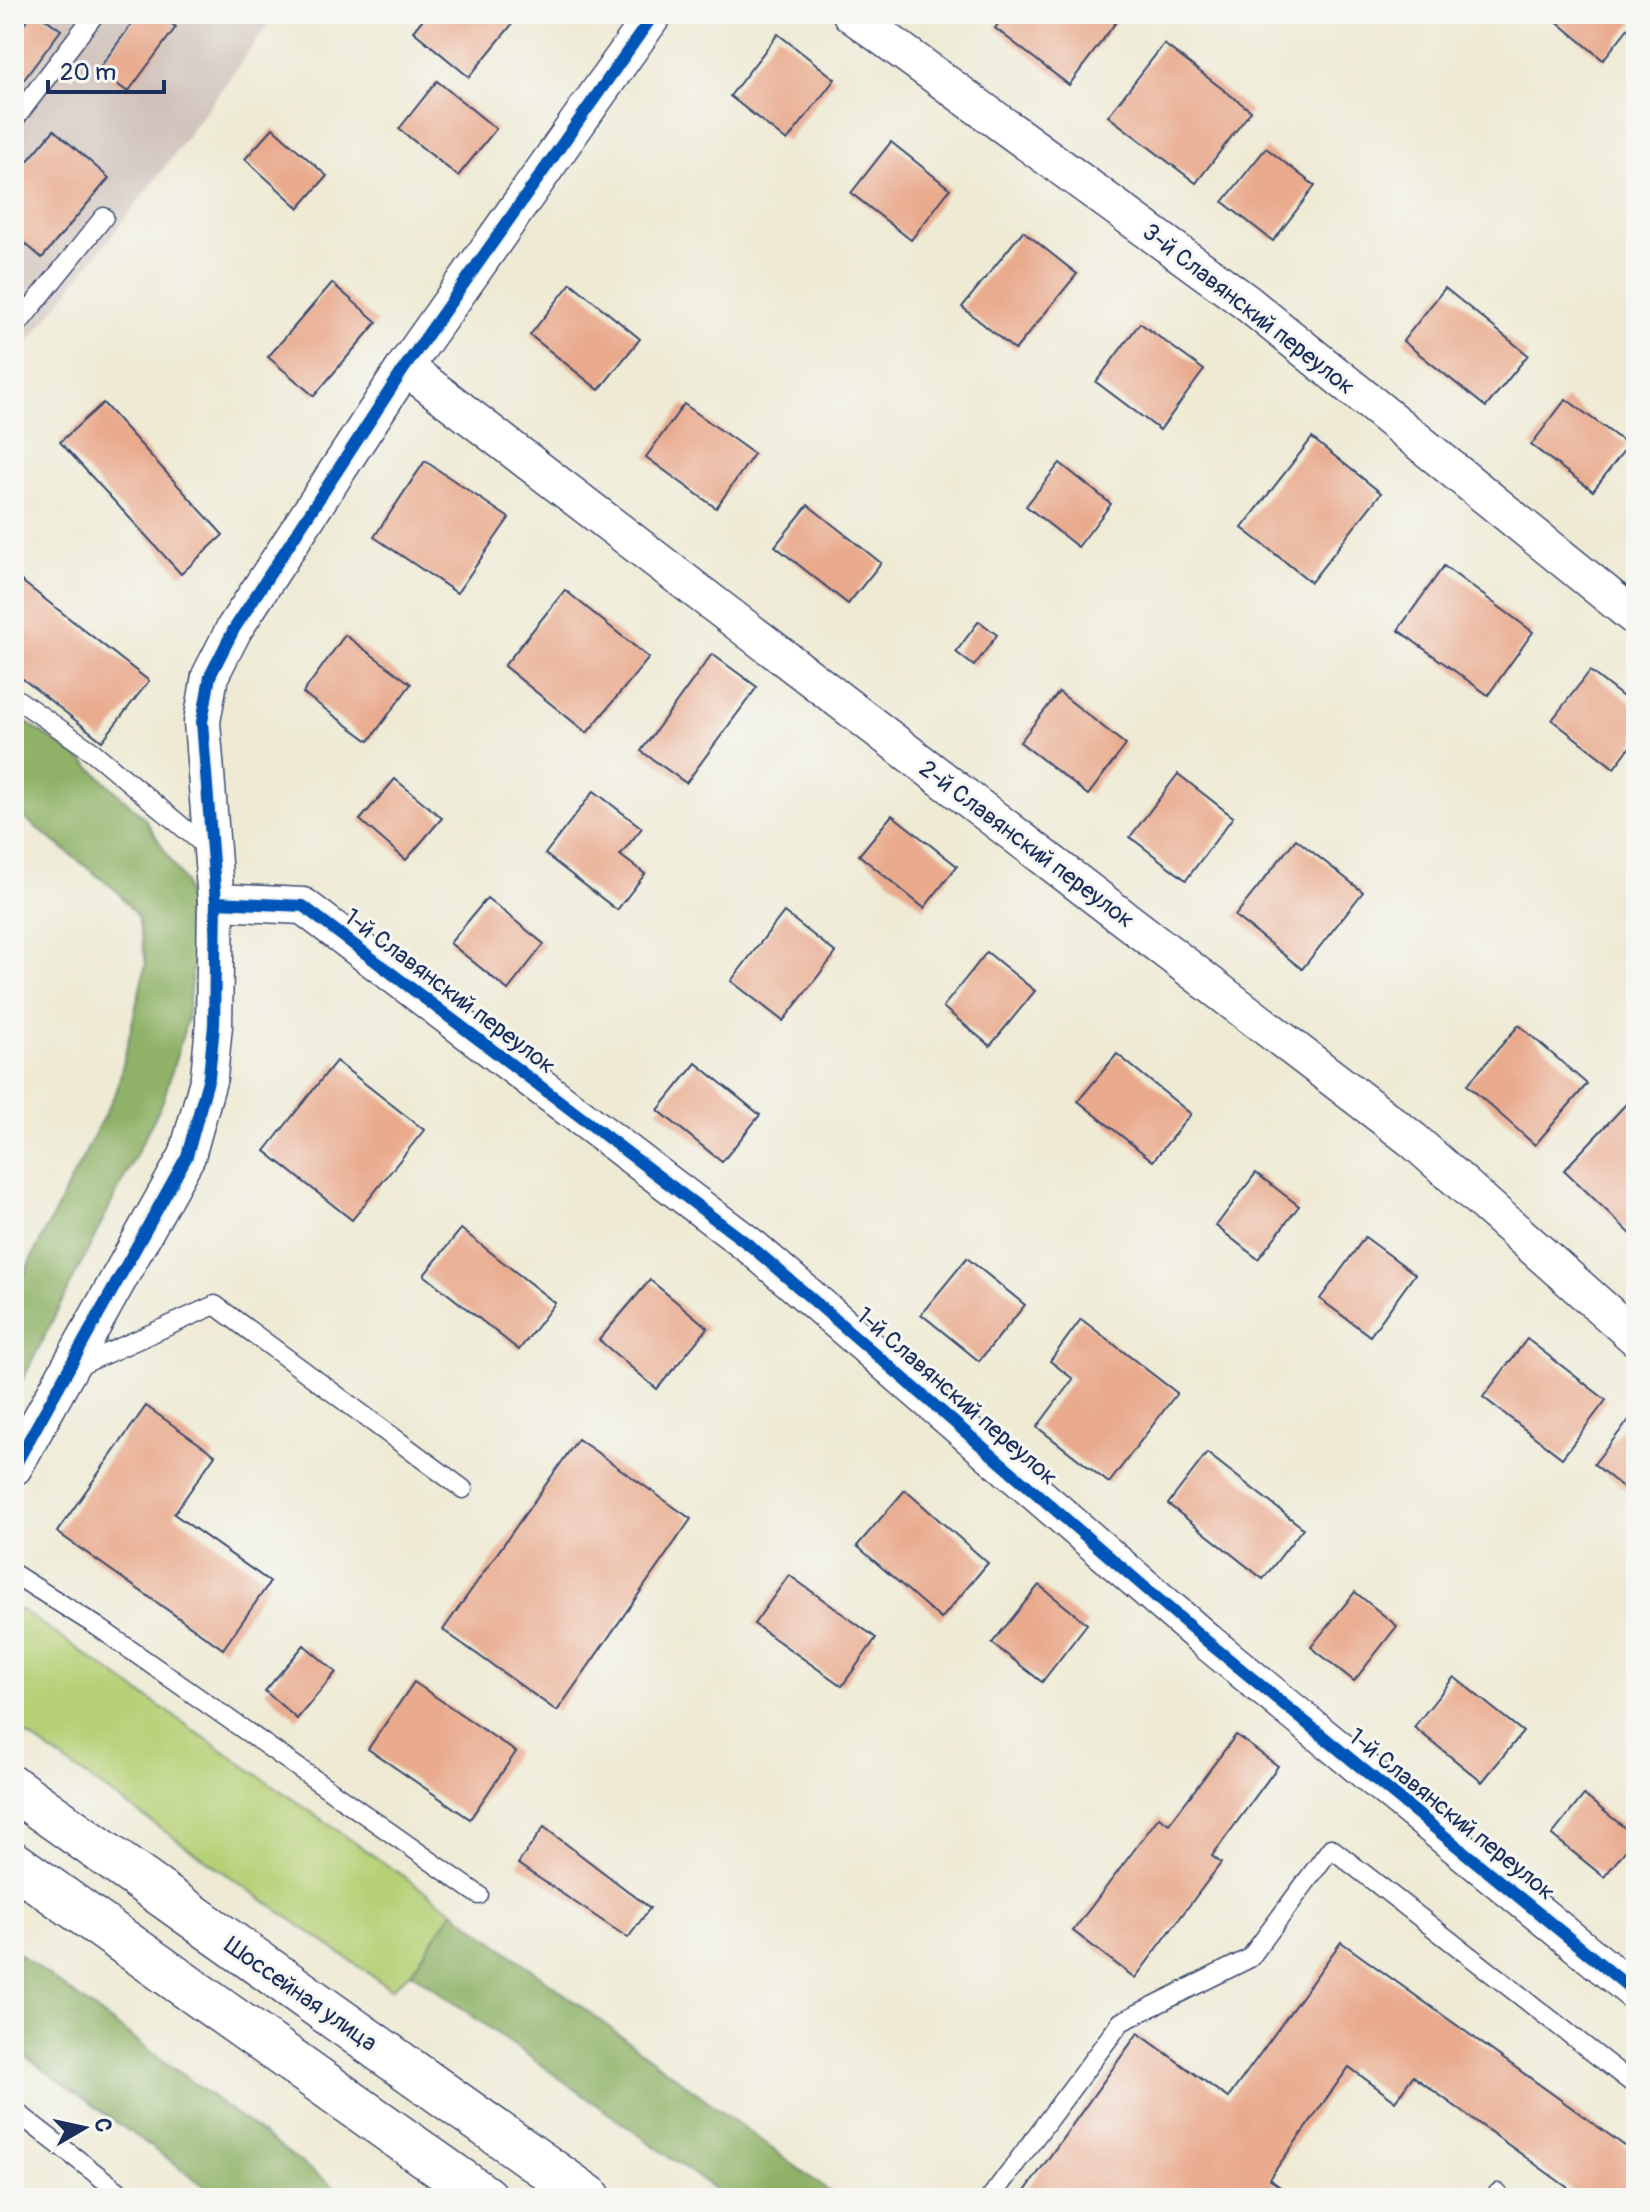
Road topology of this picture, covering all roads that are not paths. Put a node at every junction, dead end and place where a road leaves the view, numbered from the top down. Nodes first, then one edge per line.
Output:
1 (95, 14) edge
2 (654, 14) edge
3 (851, 14) edge
4 (14, 120) edge
5 (104, 217) dead end
6 (14, 329) edge
7 (405, 367) junction
8 (1636, 618) edge
9 (14, 697) edge
10 (210, 850) junction
11 (216, 902) junction
12 (1636, 1338) edge
13 (70, 1370) junction
14 (14, 1467) edge
15 (463, 1489) dead end
16 (14, 1574) edge
17 (14, 1789) edge
18 (14, 1864) edge
19 (479, 1895) dead end
20 (1636, 1993) edge
21 (1636, 2086) edge
22 (14, 2110) edge
23 (119, 2198) edge
24 (485, 2198) edge
25 (589, 2198) edge
26 (990, 2198) edge

1 - 4 lane
2 - 7 street
3 - 8 street, 3-й Славянский переулок
5 - 6 lane
7 - 10 street
7 - 12 street, 2-й Славянский переулок
9 - 10 lane
10 - 11 street
11 - 13 street
11 - 20 street, 1-й Славянский переулок
13 - 14 street
13 - 15 lane
16 - 19 lane
17 - 25 main road, Шоссейная улица
18 - 24 main road
21 - 26 lane
22 - 23 lane

